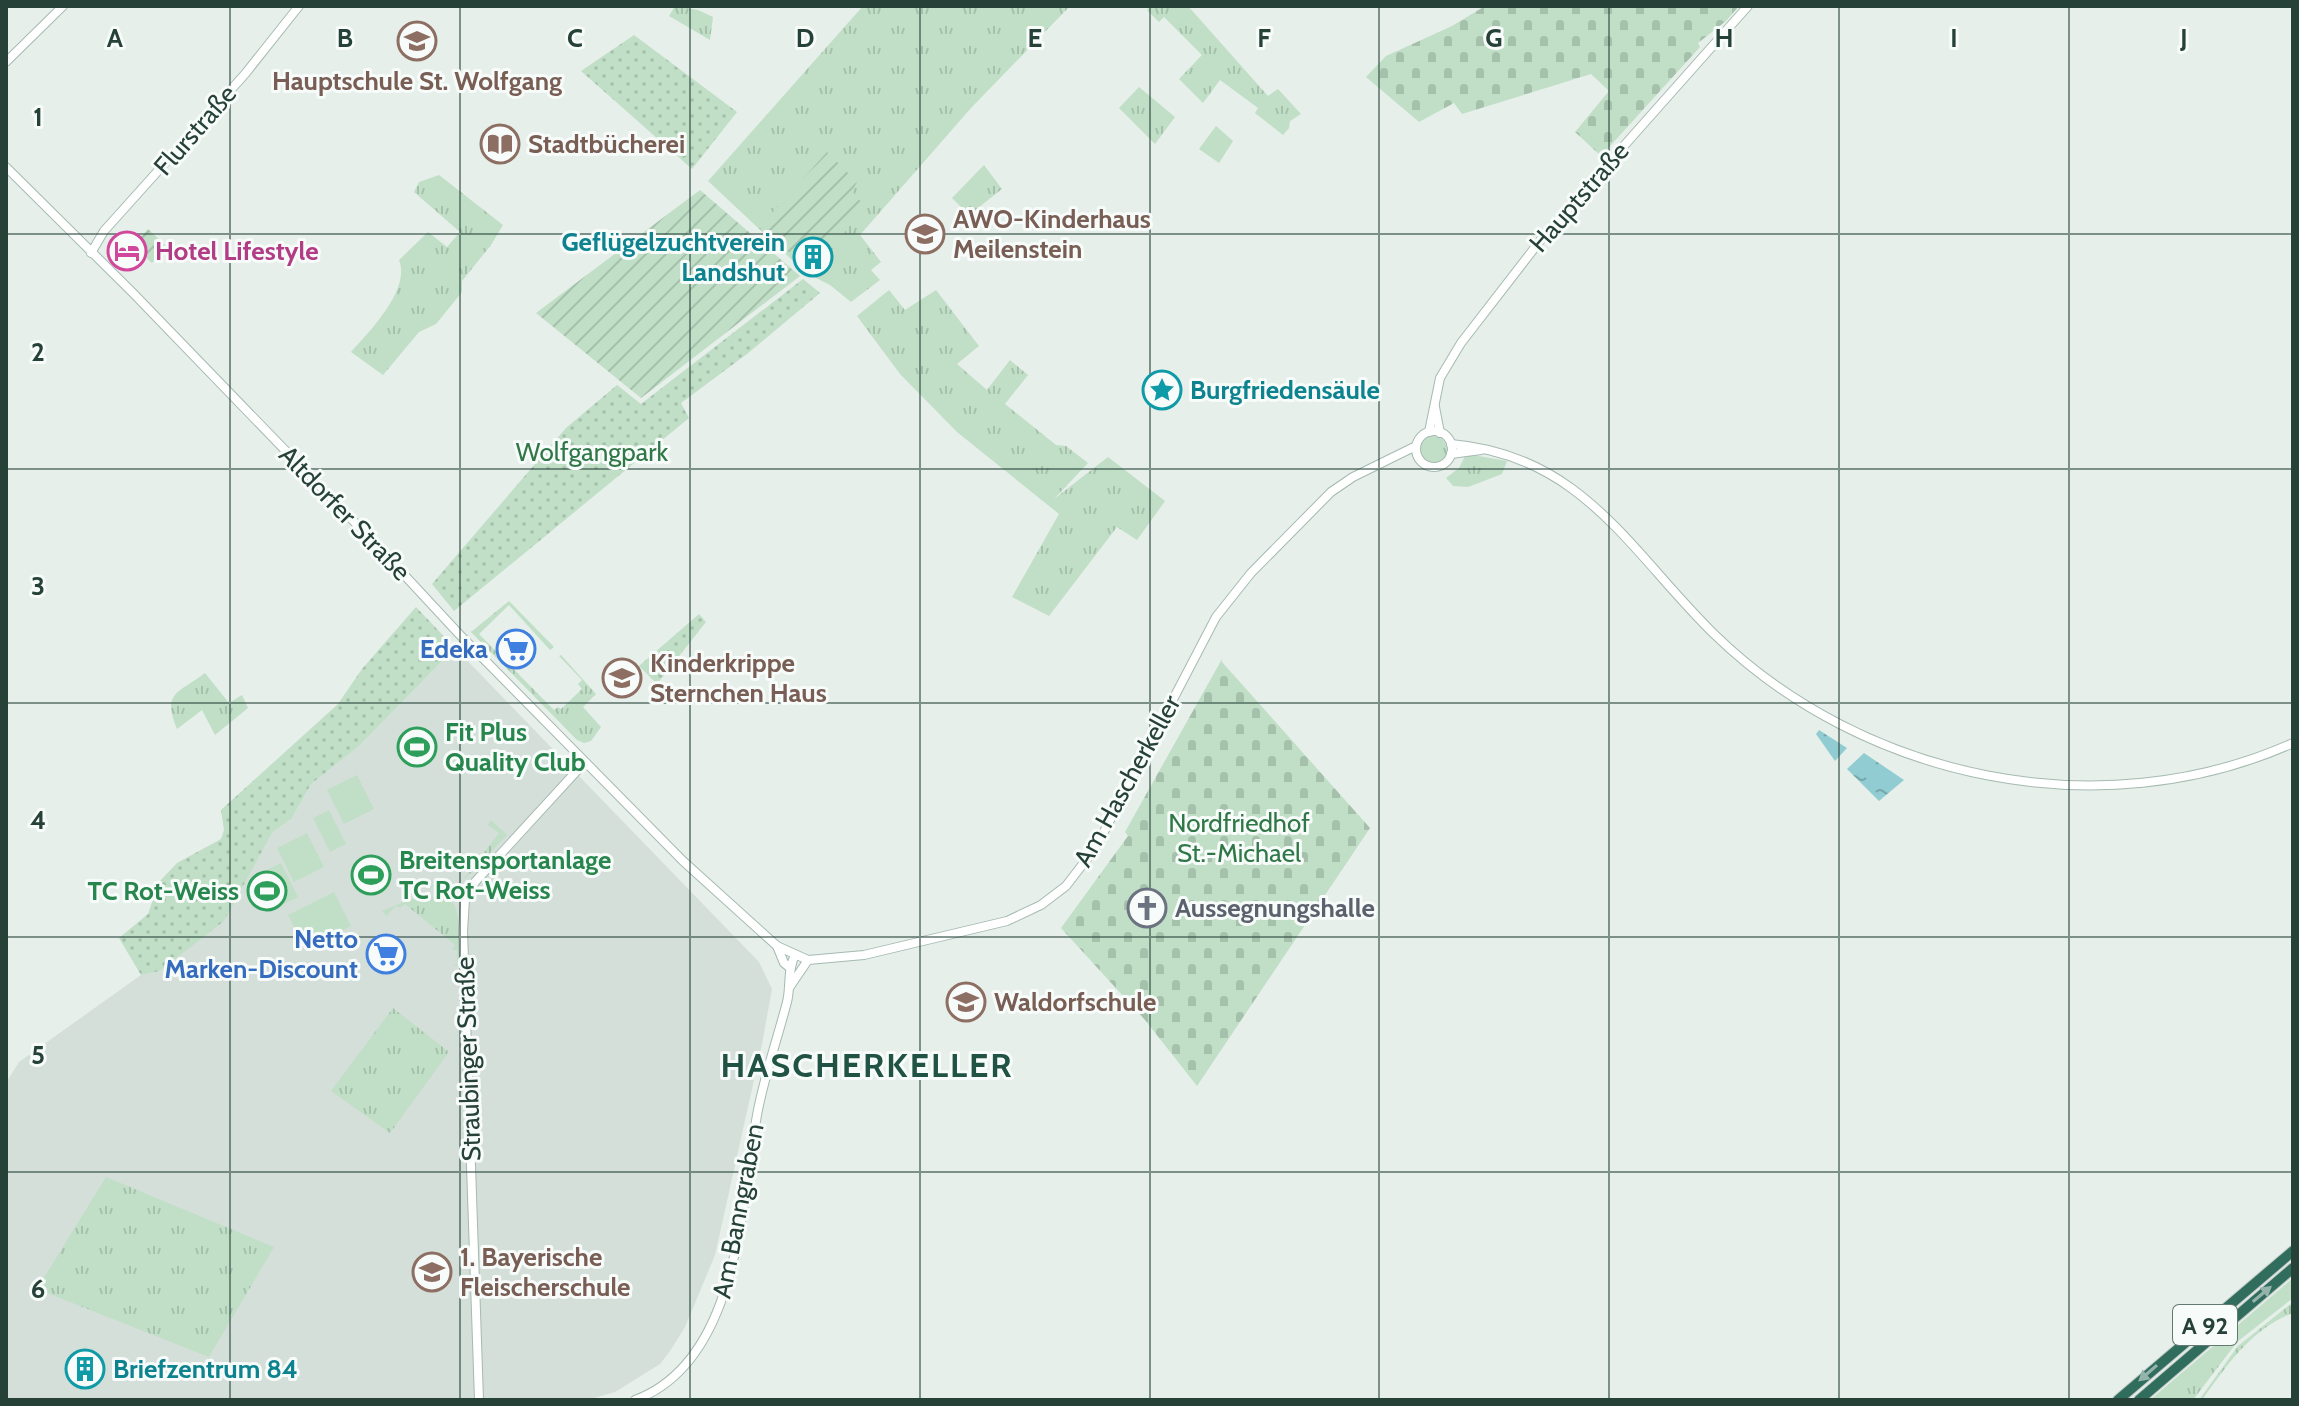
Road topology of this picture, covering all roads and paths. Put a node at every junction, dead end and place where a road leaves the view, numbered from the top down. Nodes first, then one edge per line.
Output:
1 (63, 6) edge
2 (299, 6) edge
3 (1748, 6) edge
4 (6, 62) edge
5 (6, 167) edge
6 (91, 253) junction
7 (1434, 403) junction
8 (1429, 432) junction
9 (1440, 433) junction
10 (1451, 444) junction
11 (1416, 446) junction
12 (1482, 450) junction
13 (1451, 454) junction
14 (1418, 457) junction
15 (1392, 459) junction
16 (2293, 743) edge
17 (584, 763) junction
18 (683, 861) joint
19 (777, 946) junction
20 (795, 955) junction
21 (808, 960) junction
22 (789, 967) junction
23 (788, 989) junction
24 (2293, 1251) edge
25 (2293, 1268) edge
26 (479, 1400) edge
27 (635, 1400) edge
28 (2118, 1400) edge
29 (2139, 1400) edge

1 - 4 main road
2 - 6 main road, Flurstraße
3 - 7 main road, Hauptstraße
5 - 6 main road, Altdorfer Straße
6 - 17 main road, Altdorfer Straße
7 - 8 main road, Hauptstraße
7 - 9 main road, Hauptstraße
8 - 9 main road
8 - 11 main road
9 - 10 main road
10 - 12 main road
10 - 13 main road
11 - 14 main road
11 - 15 main road, Am Hascherkeller
12 - 13 main road
12 - 16 main road
13 - 14 main road
14 - 15 main road
15 - 21 main road, Am Hascherkeller
17 - 18 main road, Altdorfer Straße
17 - 26 main road, Straubinger Straße
18 - 19 main road, Am Hascherkeller
19 - 20 main road, Am Hascherkeller
19 - 22 main road
20 - 21 main road, Am Hascherkeller
20 - 22 main road, Am Banngraben
21 - 23 main road, Am Banngraben
22 - 23 main road, Am Banngraben
23 - 27 main road, Am Banngraben
24 -> 28 highway, A 92
29 -> 25 highway, A 92

